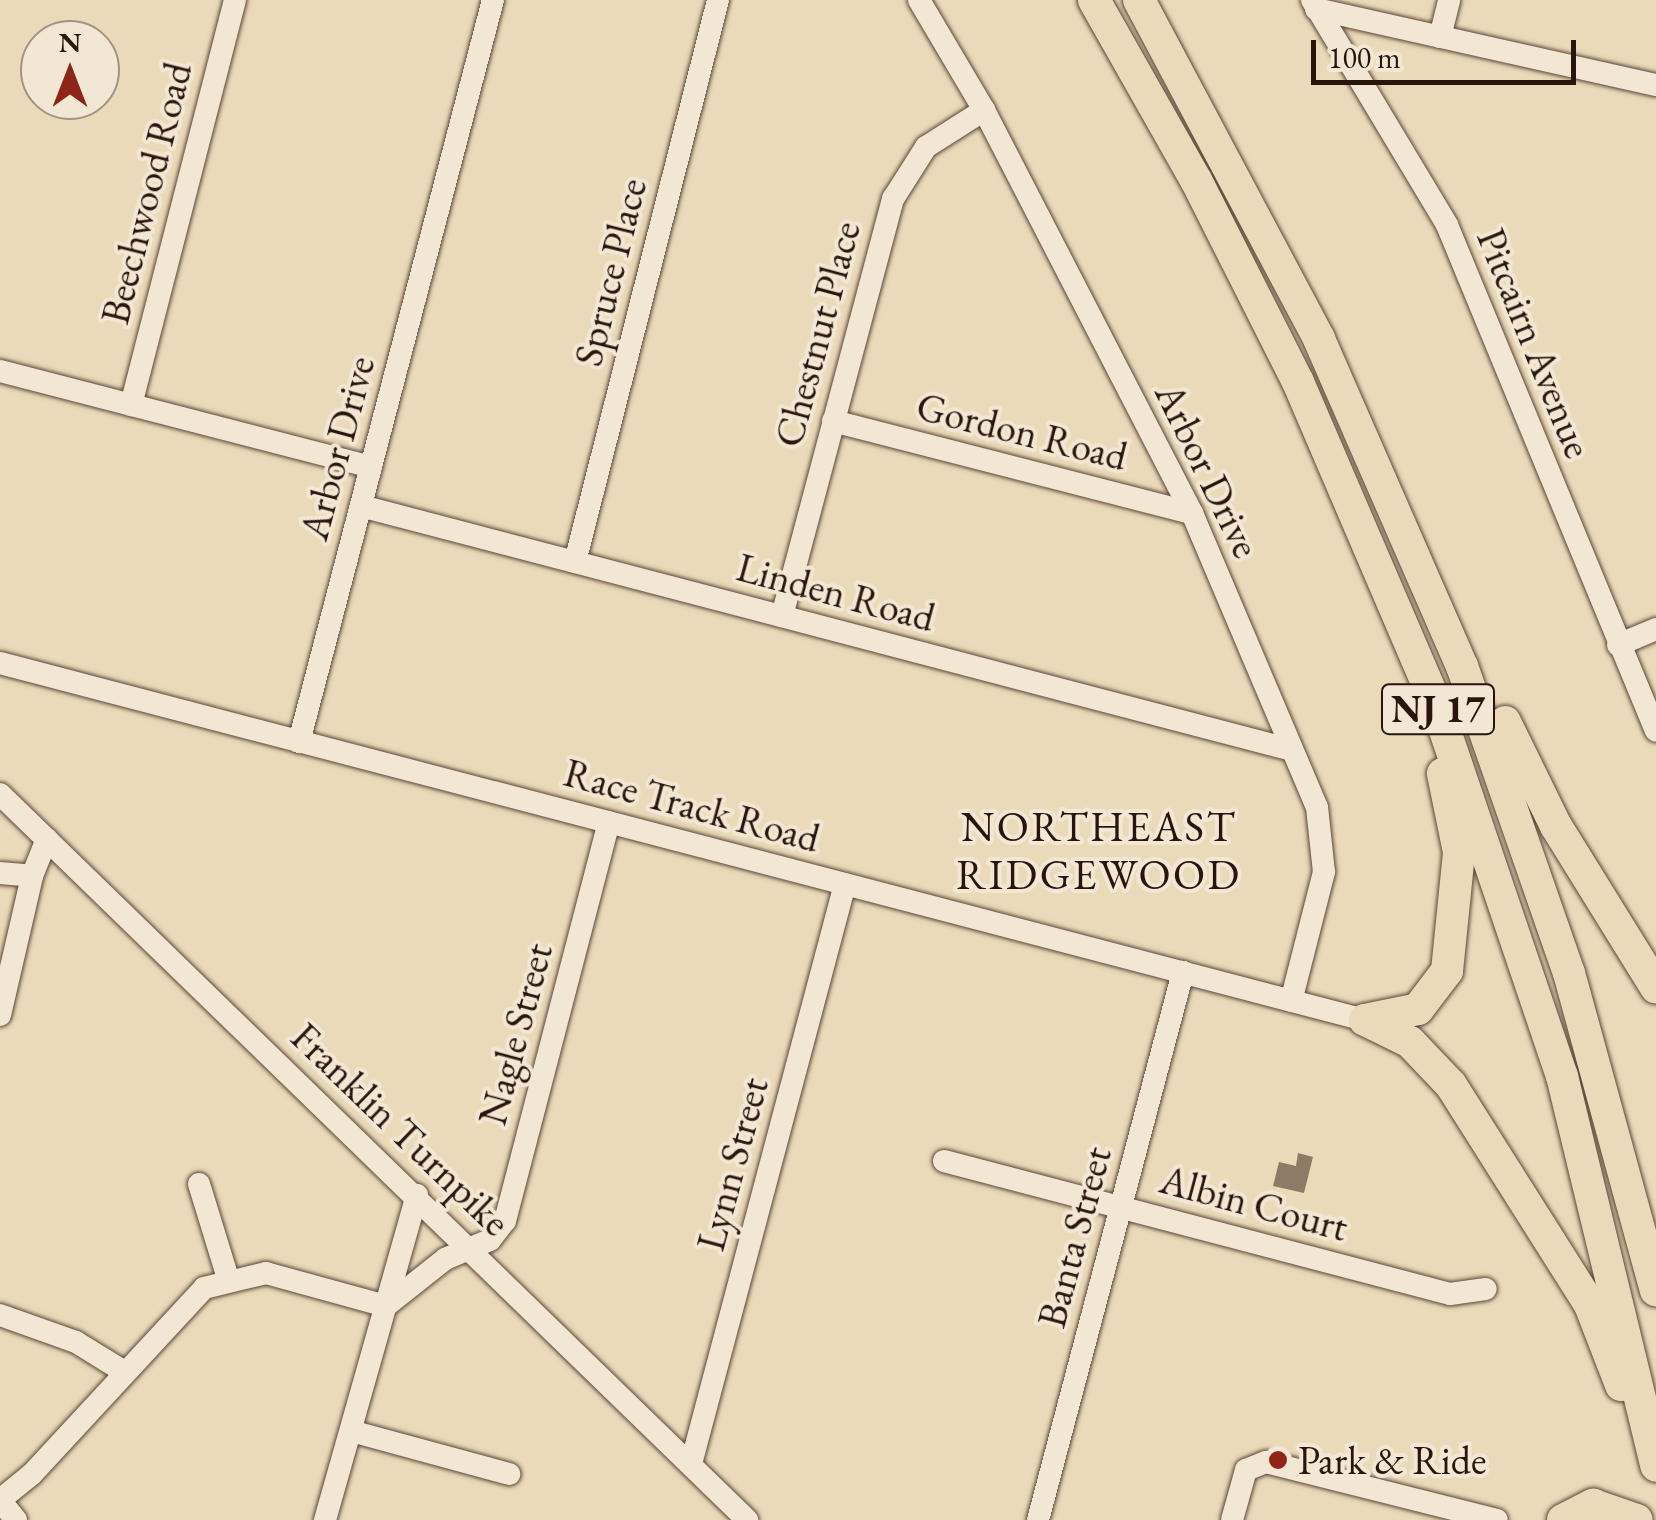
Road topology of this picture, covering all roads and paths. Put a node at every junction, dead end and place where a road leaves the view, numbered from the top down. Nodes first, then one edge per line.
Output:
1 (235, 0) edge
2 (493, 0) edge
3 (718, 0) edge
4 (919, 0) edge
5 (1094, 0) edge
6 (1139, 0) edge
7 (1449, 0) edge
8 (1314, 5) edge
9 (1440, 37) junction
10 (1656, 85) edge
11 (984, 110) junction
12 (0, 371) edge
13 (130, 405) junction
14 (833, 422) junction
15 (1376, 456) junction
16 (371, 467) junction
17 (361, 506) junction
18 (1192, 514) junction
19 (574, 562) junction
20 (782, 616) junction
21 (1656, 629) edge
22 (1618, 644) junction
23 (1414, 648) junction
24 (0, 663) edge
25 (1656, 731) edge
26 (299, 742) junction
27 (1292, 750) junction
28 (0, 794) edge
29 (609, 822) junction
30 (47, 838) junction
31 (0, 873) edge
32 (32, 876) junction
33 (845, 884) junction
34 (1183, 972) junction
35 (1656, 987) edge
36 (1291, 1000) junction
37 (0, 1014) edge
38 (1366, 1020) junction
39 (944, 1160) dead end
40 (198, 1184) dead end
41 (417, 1195) junction
42 (1121, 1207) junction
43 (470, 1248) junction
44 (228, 1278) junction
45 (1486, 1289) dead end
46 (1656, 1290) edge
47 (386, 1306) junction
48 (0, 1315) edge
49 (123, 1371) junction
50 (351, 1431) junction
51 (690, 1464) junction
52 (1656, 1466) edge
53 (509, 1474) dead end
54 (1656, 1476) edge
55 (0, 1500) edge
56 (16, 1520) edge
57 (324, 1520) edge
58 (748, 1520) edge
59 (1038, 1520) edge
60 (1232, 1520) edge
61 (1497, 1520) edge
62 (1563, 1520) edge
63 (1638, 1520) edge

1 - 13 street, Beechwood Road
2 - 16 street, Arbor Drive
3 - 19 street, Spruce Place
4 - 11 street, Arbor Drive
5 - 23 highway, NJ 17
6 - 15 highway, NJ 17
7 - 9 street
8 - 9 street
8 - 22 street, Pitcairn Avenue
9 - 10 street
11 - 14 street, Chestnut Place
11 - 18 street, Arbor Drive
12 - 13 street
13 - 16 street
14 - 18 street, Gordon Road
14 - 20 street, Chestnut Place
15 - 35 highway
15 - 46 highway, NJ 17
16 - 17 street, Arbor Drive
17 - 19 street, Linden Road
17 - 26 street, Arbor Drive
18 - 27 street, Arbor Drive
19 - 20 street, Linden Road
20 - 27 street, Linden Road
21 - 22 street
22 - 25 street, Pitcairn Avenue
23 - 38 highway
23 - 52 highway, NJ 17
24 - 26 street, Race Track Road
26 - 29 street, Race Track Road
27 - 36 street, Arbor Drive
28 - 30 street, Franklin Turnpike
29 - 33 street, Race Track Road
29 - 43 street, Nagle Street
30 - 32 street
30 - 41 street, Franklin Turnpike
31 - 32 street
32 - 37 street
33 - 34 street, Race Track Road
33 - 51 street, Lynn Street
34 - 36 street, Race Track Road
34 - 42 street, Banta Street
36 - 38 street, Race Track Road
38 - 54 highway
39 - 42 street, Albin Court
40 - 44 street
41 - 43 street, Franklin Turnpike
41 - 47 street
42 - 45 street, Albin Court
42 - 59 street, Banta Street
43 - 47 street, Nagle Street
43 - 51 street, Franklin Turnpike
44 - 47 street
44 - 49 street
47 - 50 street
48 - 49 street
49 - 55 street
50 - 53 street
50 - 57 street
51 - 58 street, Franklin Turnpike
55 - 56 street
60 - 61 street
62 - 63 highway

